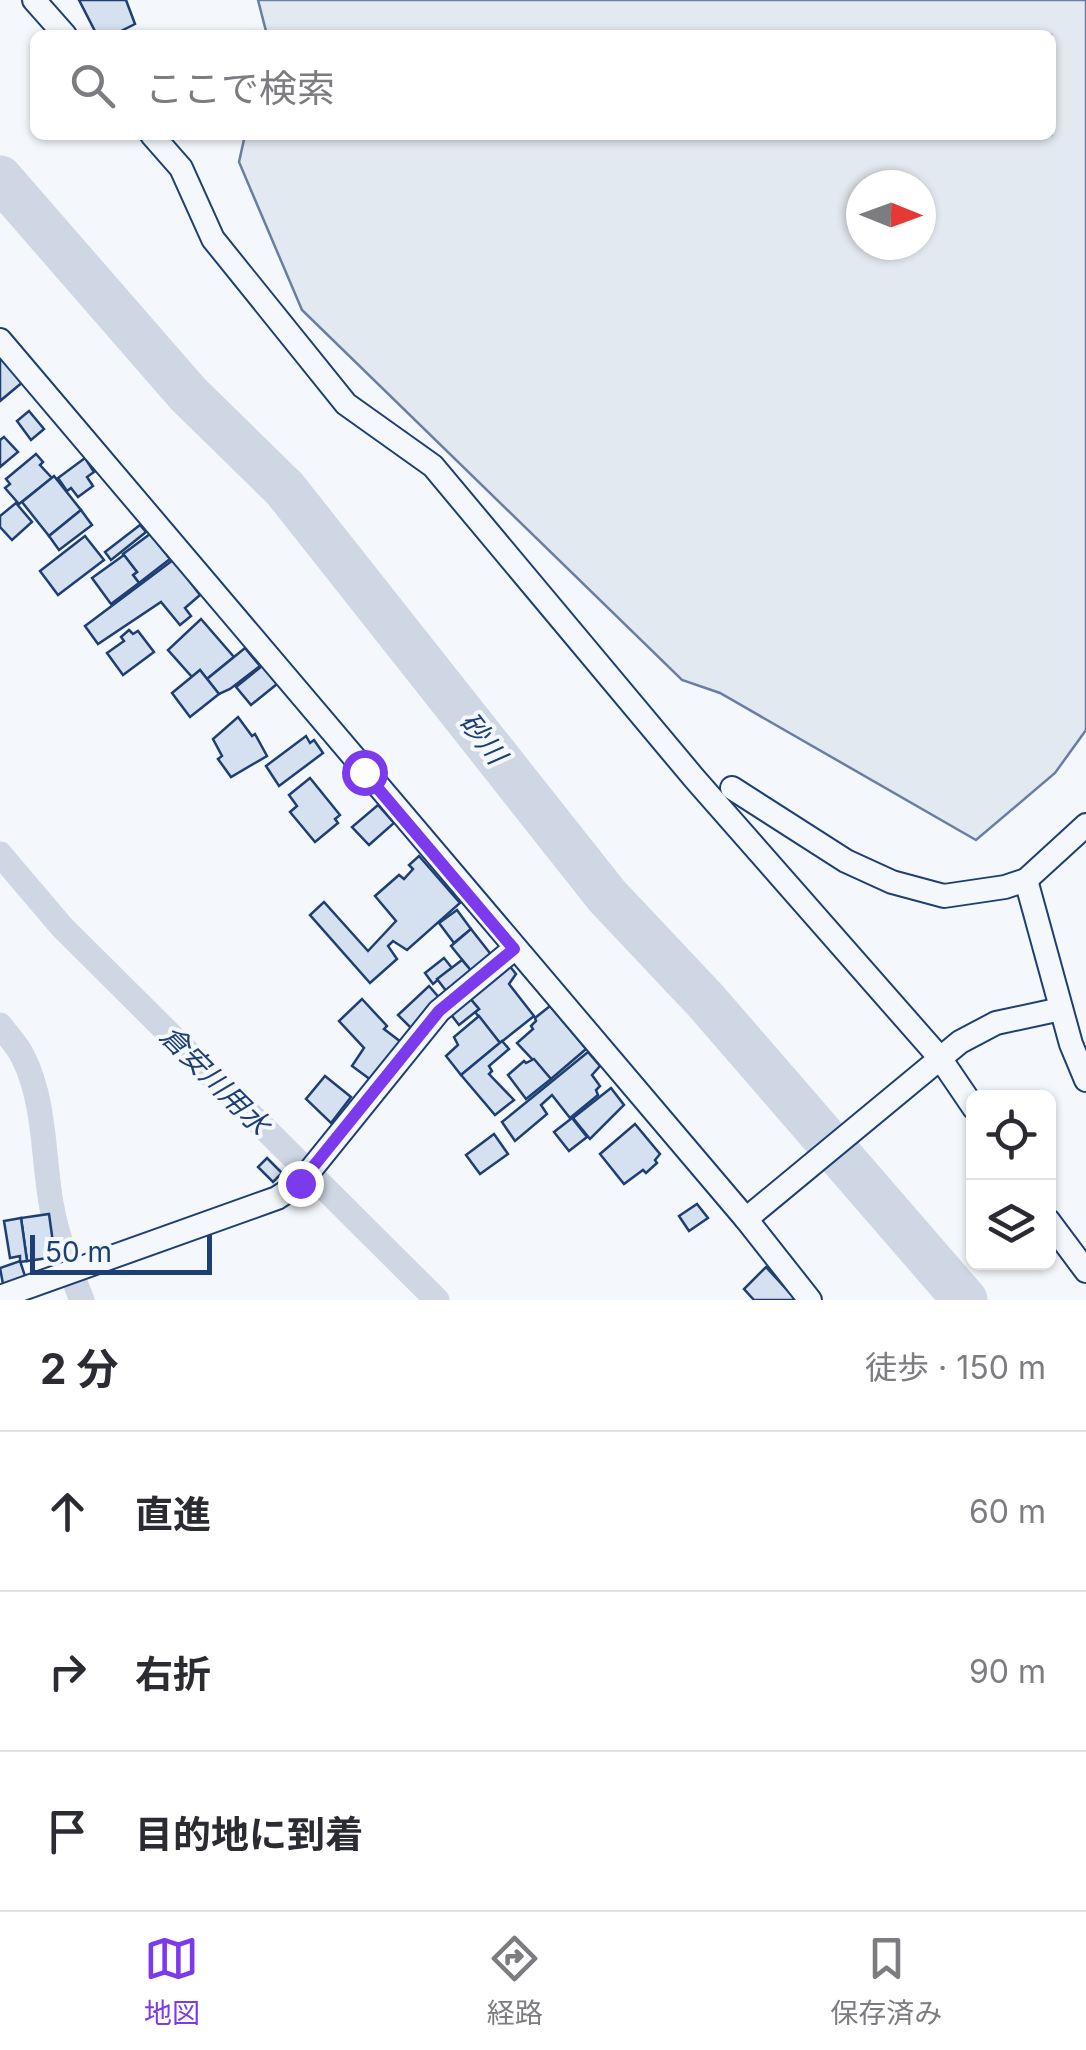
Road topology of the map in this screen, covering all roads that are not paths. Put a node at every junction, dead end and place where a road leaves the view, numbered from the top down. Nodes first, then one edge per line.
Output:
1 (34, 0) edge
2 (61, 30) edge
3 (156, 140) edge
4 (0, 340) edge
5 (732, 788) dead end
6 (1086, 824) edge
7 (1026, 880) junction
8 (514, 949) junction
9 (1061, 1008) junction
10 (935, 1062) junction
11 (1086, 1080) edge
12 (966, 1099) edge
13 (746, 1219) junction
14 (1056, 1231) edge
15 (1086, 1271) edge
16 (0, 1297) edge
17 (810, 1300) edge

1 - 2 street
3 - 10 street
4 - 8 street
5 - 7 street
6 - 7 street
7 - 9 street
8 - 13 street
8 - 16 street
9 - 10 street
9 - 11 street
10 - 12 street
10 - 13 street
13 - 17 street
14 - 15 street

